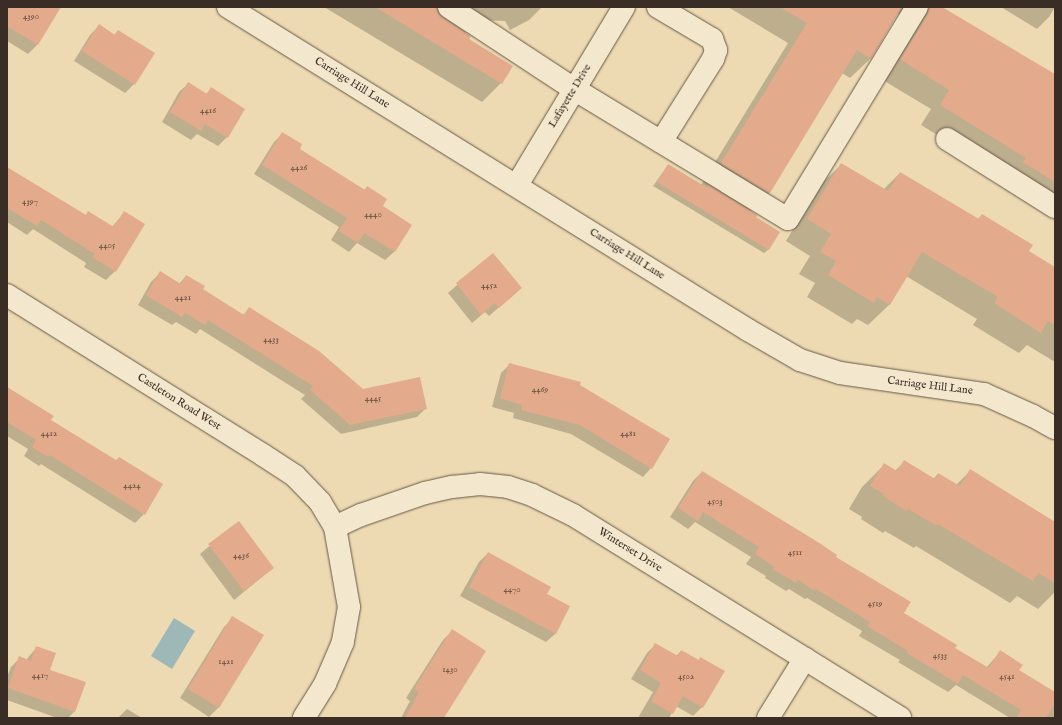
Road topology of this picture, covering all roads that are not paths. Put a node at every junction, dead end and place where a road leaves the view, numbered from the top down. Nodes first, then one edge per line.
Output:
1 (228, 7) edge
2 (449, 7) edge
3 (624, 7) edge
4 (658, 7) edge
5 (917, 7) edge
6 (574, 89) junction
7 (947, 139) dead end
8 (661, 142) junction
9 (516, 185) junction
10 (1055, 206) edge
11 (7, 295) edge
12 (1055, 428) edge
13 (335, 528) junction
14 (805, 658) junction
15 (304, 718) edge
16 (768, 718) edge
17 (900, 718) edge

1 - 9 street, Carriage Hill Lane
2 - 6 street
3 - 6 street, Lafayette Drive
4 - 8 street
5 - 8 street
6 - 8 street
6 - 9 street, Lafayette Drive
7 - 10 street
9 - 12 street, Carriage Hill Lane
11 - 13 street, Castleton Road West
13 - 14 street, Winterset Drive
13 - 15 street, Castleton Road West
14 - 16 street
14 - 17 street, Winterset Drive

